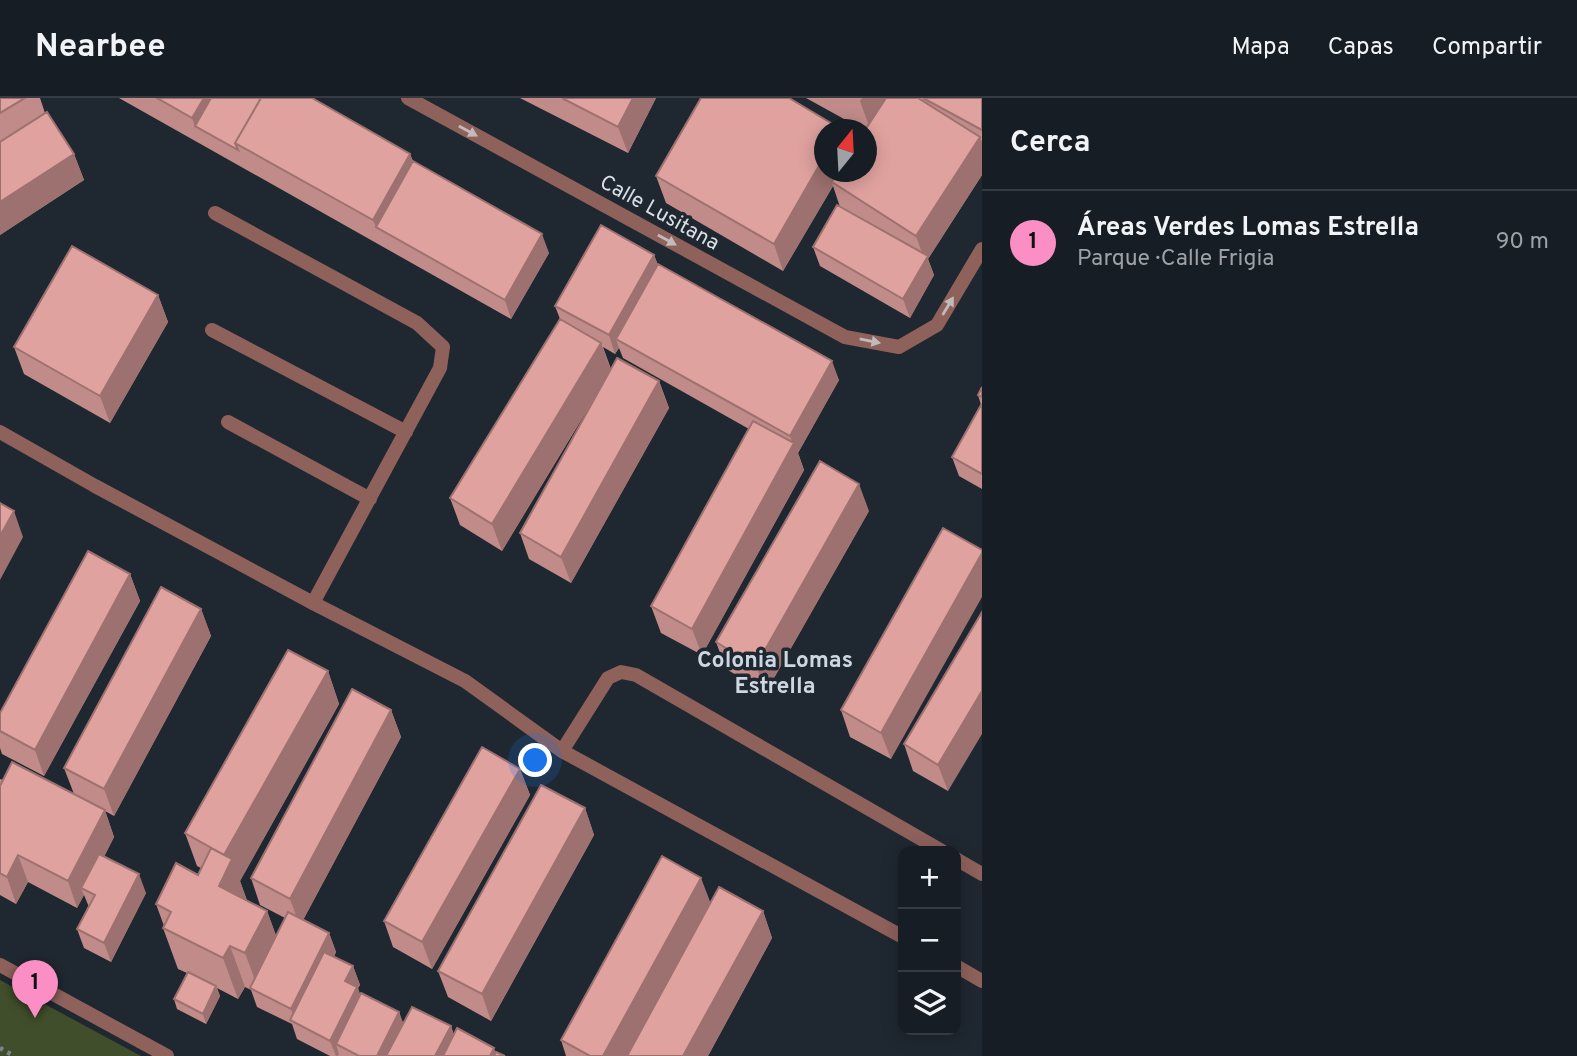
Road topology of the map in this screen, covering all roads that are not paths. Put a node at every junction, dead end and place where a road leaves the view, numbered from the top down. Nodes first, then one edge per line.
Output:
1 (408, 98) edge
2 (215, 212) dead end
3 (982, 249) edge
4 (212, 330) dead end
5 (228, 422) dead end
6 (0, 432) edge
7 (406, 432) junction
8 (370, 499) junction
9 (313, 603) junction
10 (562, 751) junction
11 (933, 846) edge
12 (961, 862) edge
13 (982, 874) edge
14 (898, 934) edge
15 (0, 965) edge
16 (961, 969) edge
17 (982, 981) edge
18 (167, 1056) edge

1 -> 3 street, Calle Lusitana
2 - 7 street
4 - 7 street
5 - 8 street
6 - 9 street
7 - 8 street
8 - 9 street
9 - 10 street
10 - 11 street
10 - 14 street
12 - 13 street
15 - 18 street
16 - 17 street

